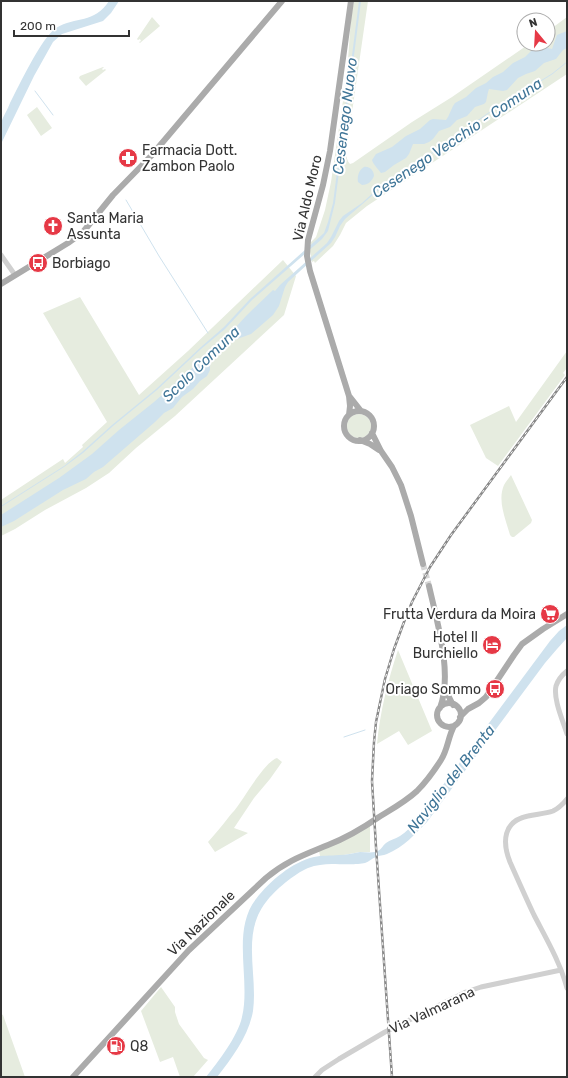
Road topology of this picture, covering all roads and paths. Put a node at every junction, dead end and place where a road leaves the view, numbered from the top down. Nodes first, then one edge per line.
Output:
1 (282, 1) edge
2 (351, 1) edge
3 (1, 255) edge
4 (15, 275) junction
5 (1, 284) edge
6 (349, 396) junction
7 (361, 411) junction
8 (349, 415) junction
9 (372, 432) junction
10 (360, 440) junction
11 (381, 451) junction
12 (423, 564) tunnel mouth
13 (429, 586) tunnel mouth
14 (567, 614) edge
15 (567, 670) edge
16 (445, 684) junction
17 (494, 685) junction
18 (455, 705) junction
19 (440, 708) junction
20 (460, 717) junction
21 (443, 725) junction
22 (454, 726) junction
23 (567, 734) edge
24 (448, 742) junction
25 (567, 799) edge
26 (561, 970) junction
27 (567, 988) edge
28 (73, 1077) edge
29 (315, 1077) edge

1 - 4 main road
2 - 6 main road, Via Aldo Moro
3 - 4 street
4 - 5 main road
6 - 7 main road, Via Aldo Moro
6 - 8 main road, Via Aldo Moro
7 - 8 main road
7 - 9 main road
8 - 10 main road
9 - 10 main road
9 - 11 main road
10 - 11 main road
11 - 12 main road
13 - 16 main road
14 - 17 main road
15 - 23 street
16 - 18 main road
16 - 19 main road
17 - 18 main road
17 - 20 main road
18 - 19 main road
18 - 20 main road
19 - 21 main road
20 - 22 main road
21 - 22 main road
21 - 24 main road
22 - 24 main road, Via Nazionale
24 - 28 main road, Via Nazionale
25 - 26 street
26 - 27 street
26 - 29 street, Via Valmarana

